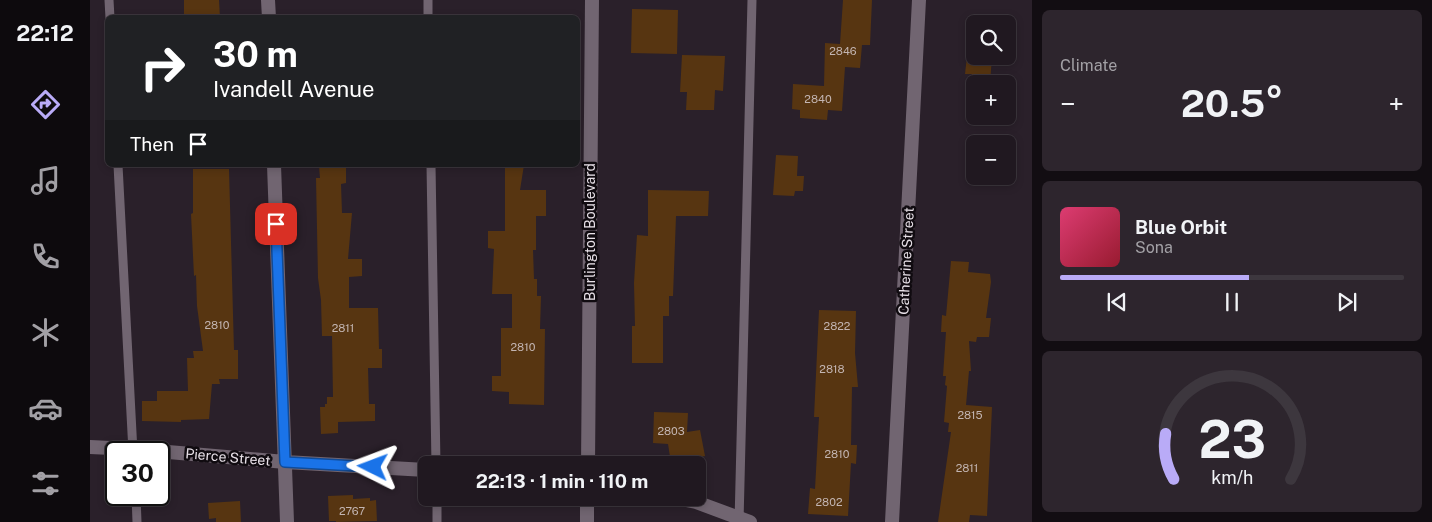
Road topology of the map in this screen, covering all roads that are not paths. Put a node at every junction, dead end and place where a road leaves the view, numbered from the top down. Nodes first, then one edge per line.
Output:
1 (109, 0) edge
2 (268, 0) edge
3 (428, 0) edge
4 (592, 0) edge
5 (752, 0) edge
6 (919, 0) edge
7 (110, 15) edge
8 (269, 15) edge
9 (428, 15) edge
10 (118, 167) edge
11 (274, 167) edge
12 (431, 167) edge
13 (132, 441) edge
14 (90, 447) edge
15 (105, 448) edge
16 (170, 454) edge
17 (436, 456) edge
18 (588, 456) edge
19 (285, 462) junction
20 (418, 470) edge
21 (136, 506) edge
22 (437, 506) edge
23 (587, 506) edge
24 (706, 506) edge
25 (743, 520) edge
26 (137, 522) edge
27 (288, 522) edge
28 (437, 522) edge
29 (587, 522) edge
30 (892, 522) edge

1 - 7 lane
2 - 8 street
3 - 9 lane
4 - 18 street, Burlington Boulevard
5 - 25 lane
6 - 30 street, Catherine Street
10 - 13 lane
11 - 19 street
12 - 17 lane
14 - 15 street, Pierce Street
16 - 19 street, Pierce Street
19 - 20 street, Pierce Street
19 - 27 street
21 - 26 lane
22 - 28 lane
23 - 29 street
24 - 25 street

